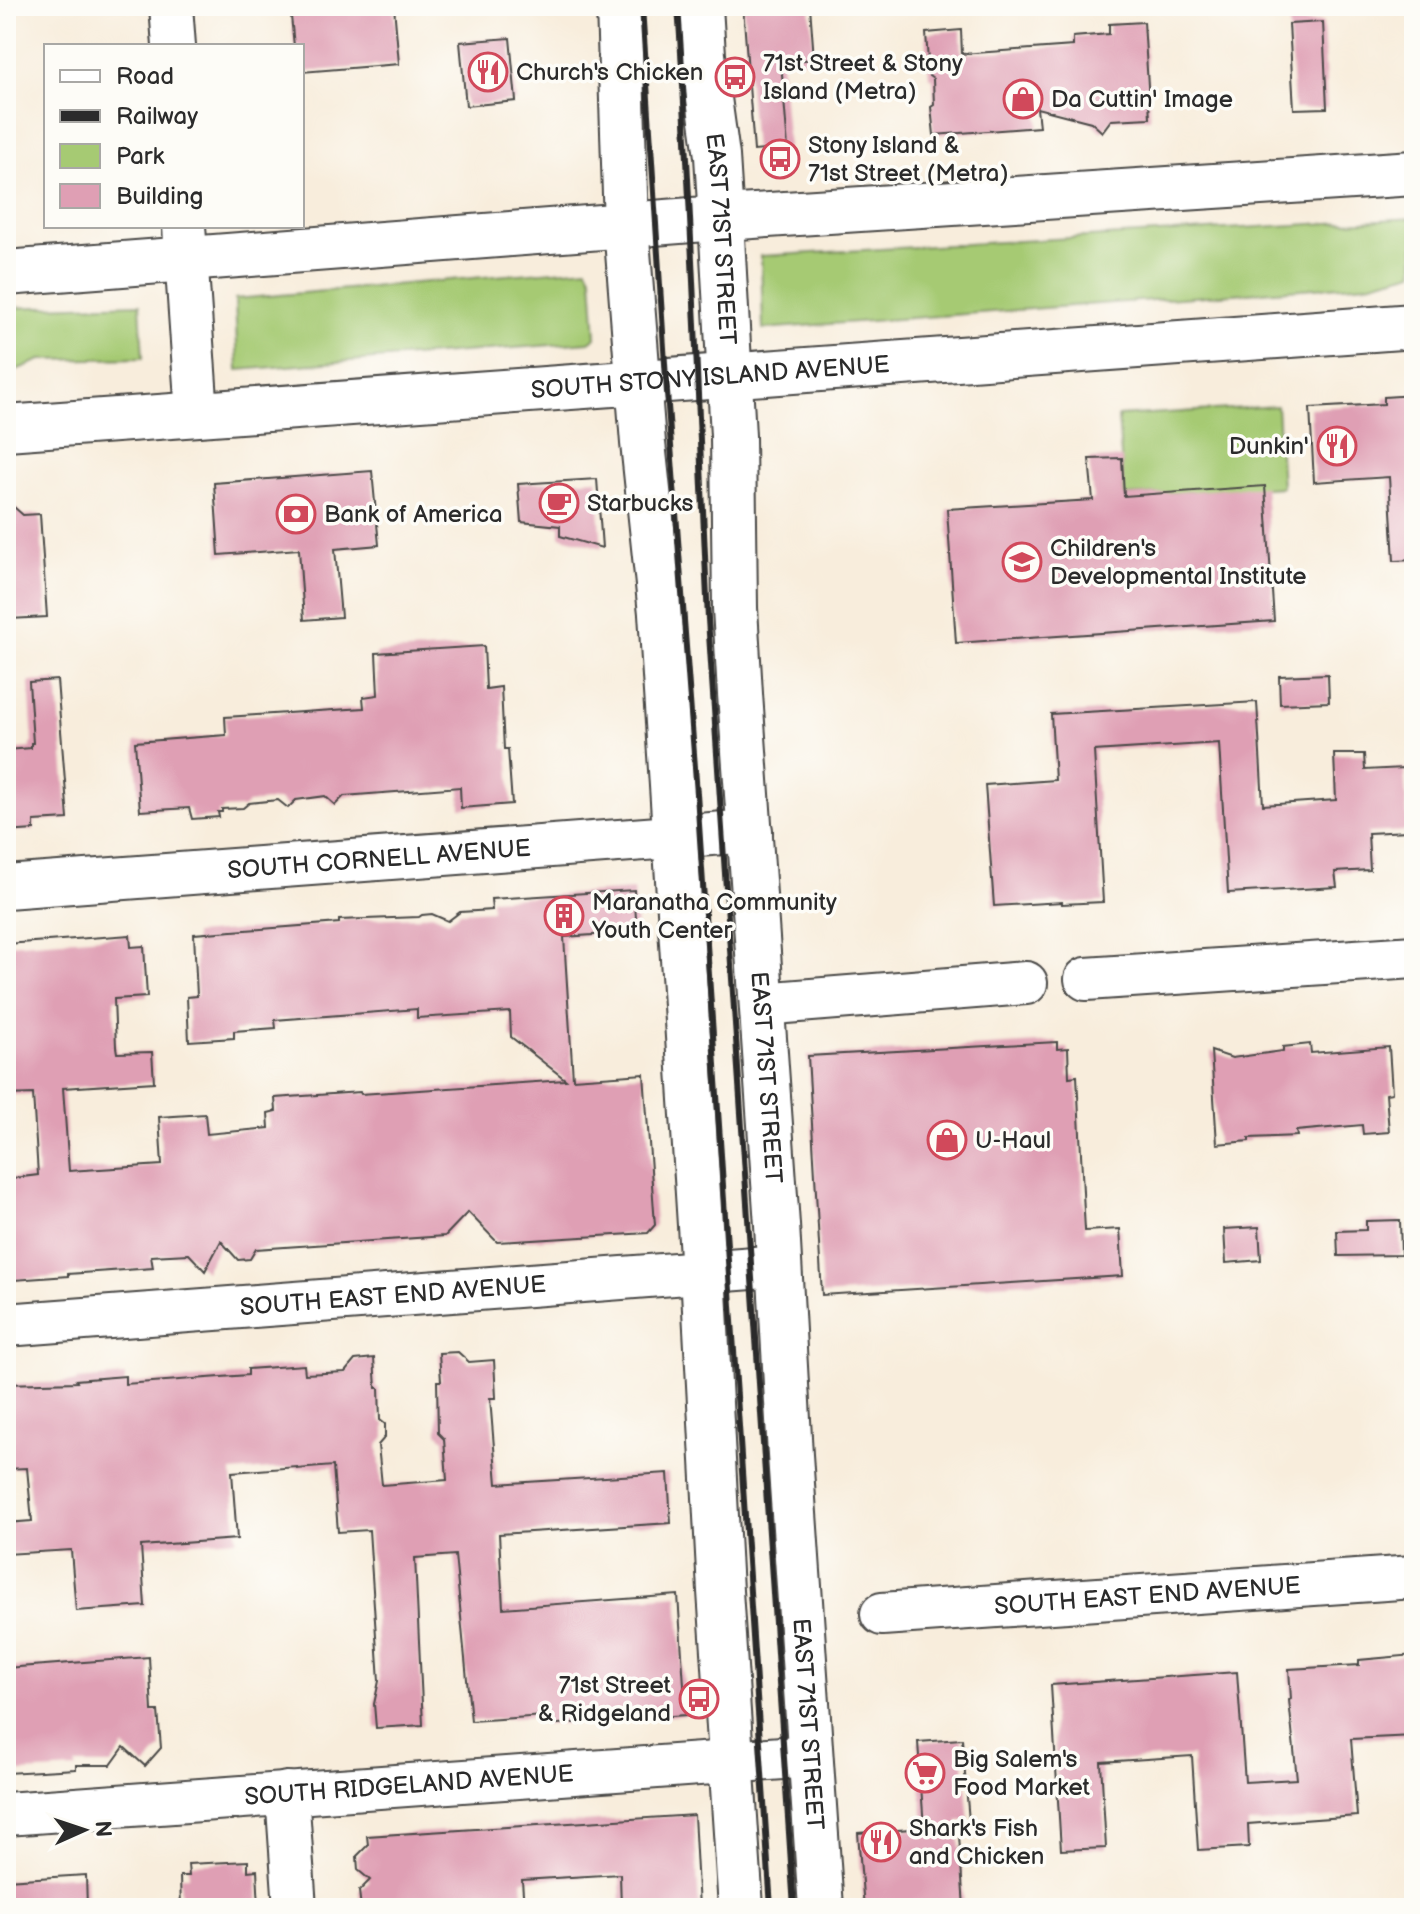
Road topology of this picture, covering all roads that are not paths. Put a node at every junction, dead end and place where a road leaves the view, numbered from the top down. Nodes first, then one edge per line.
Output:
1 (171, 6) edge
2 (619, 6) edge
3 (700, 6) edge
4 (174, 44) edge
5 (1414, 173) edge
6 (721, 219) junction
7 (626, 226) junction
8 (185, 243) edge
9 (6, 273) edge
10 (1414, 326) edge
11 (729, 374) junction
12 (639, 381) junction
13 (197, 414) junction
14 (6, 428) edge
15 (751, 831) junction
16 (675, 838) junction
17 (6, 887) edge
18 (1414, 957) edge
19 (1086, 979) dead end
20 (1026, 983) dead end
21 (761, 1004) junction
22 (780, 1266) junction
23 (703, 1272) junction
24 (6, 1325) edge
25 (1414, 1577) edge
26 (882, 1614) dead end
27 (811, 1756) junction
28 (731, 1762) junction
29 (287, 1793) junction
30 (6, 1814) edge
31 (295, 1908) edge
32 (741, 1908) edge
33 (821, 1908) edge

1 - 4 street
2 - 7 main road
3 - 6 main road, EAST 71ST STREET
5 - 6 main road
6 - 7 main road
6 - 11 main road, EAST 71ST STREET
7 - 8 main road
7 - 12 main road
8 - 9 main road
8 - 13 street
10 - 11 main road, SOUTH STONY ISLAND AVENUE
11 - 12 main road, SOUTH STONY ISLAND AVENUE
11 - 15 main road, EAST 71ST STREET
12 - 13 main road, SOUTH STONY ISLAND AVENUE
12 - 16 main road
13 - 14 main road, SOUTH STONY ISLAND AVENUE
15 - 16 street, SOUTH CORNELL AVENUE
15 - 21 main road, EAST 71ST STREET
16 - 17 street, SOUTH CORNELL AVENUE
16 - 23 main road
18 - 19 street
20 - 21 street
21 - 22 main road, EAST 71ST STREET
22 - 23 street, SOUTH EAST END AVENUE
22 - 27 main road, EAST 71ST STREET
23 - 24 street, SOUTH EAST END AVENUE
23 - 28 main road
25 - 26 street, SOUTH EAST END AVENUE
27 - 28 street, SOUTH RIDGELAND AVENUE
27 - 33 main road, EAST 71ST STREET
28 - 29 street, SOUTH RIDGELAND AVENUE
28 - 32 main road
29 - 30 street, SOUTH RIDGELAND AVENUE
29 - 31 street

